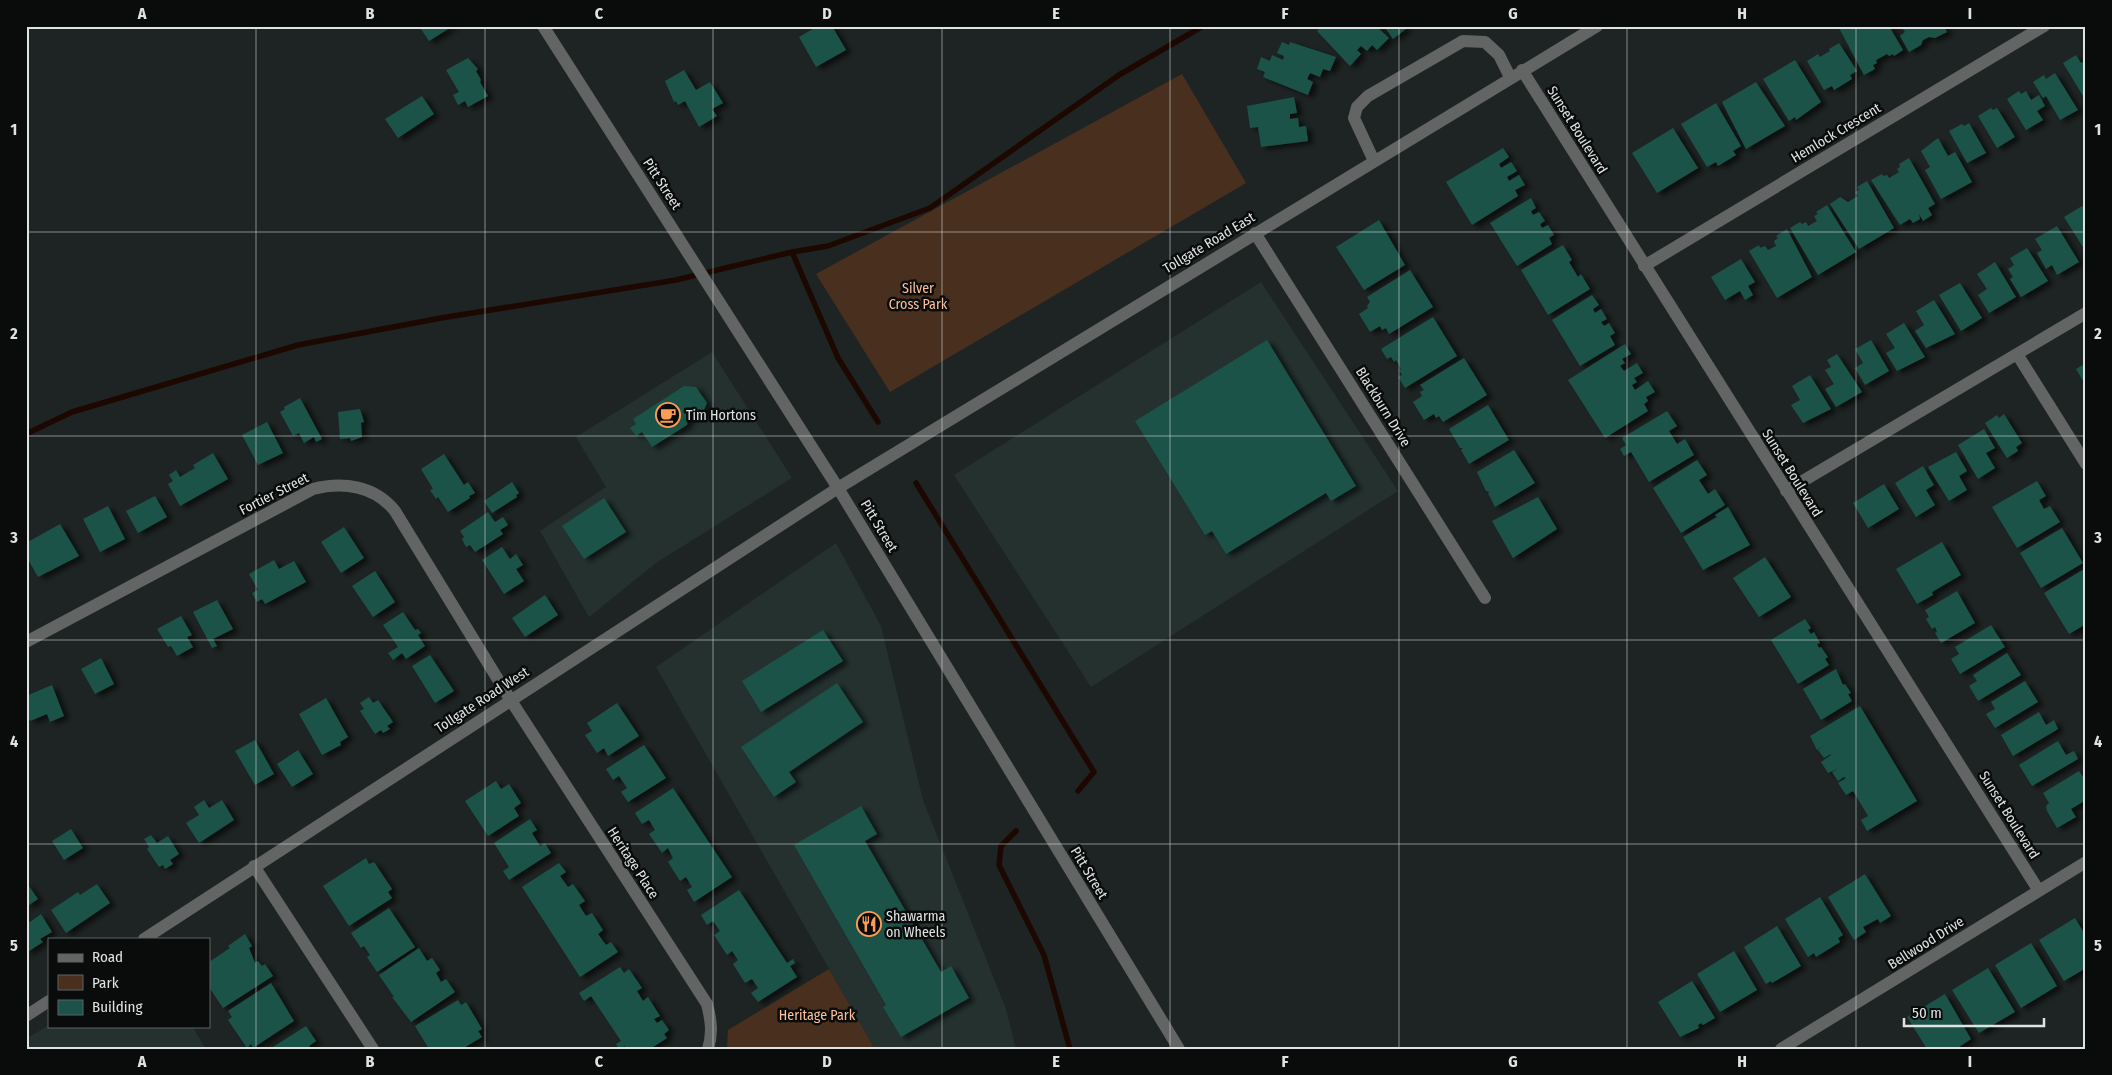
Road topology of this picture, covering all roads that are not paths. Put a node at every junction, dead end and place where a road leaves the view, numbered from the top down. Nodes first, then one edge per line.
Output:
1 (543, 26) edge
2 (1597, 26) edge
3 (2044, 26) edge
4 (1522, 70) junction
5 (1510, 77) junction
6 (1374, 161) junction
7 (1255, 233) junction
8 (1644, 266) junction
9 (2086, 313) edge
10 (2017, 354) junction
11 (2086, 464) edge
12 (838, 488) junction
13 (1786, 491) junction
14 (1485, 598) dead end
15 (26, 642) edge
16 (510, 699) junction
17 (2086, 862) edge
18 (254, 866) junction
19 (2039, 891) junction
20 (146, 938) edge
21 (48, 1002) edge
22 (26, 1016) edge
23 (373, 1049) edge
24 (708, 1049) edge
25 (1179, 1049) edge
26 (1781, 1049) edge

1 - 12 street, Pitt Street
2 - 4 street, Tollgate Road East
3 - 8 street, Hemlock Crescent
4 - 5 street, Tollgate Road East
4 - 8 street, Sunset Boulevard
5 - 6 street, Tollgate Road East
5 - 6 street
6 - 7 street, Tollgate Road East
7 - 12 street, Tollgate Road East
7 - 14 street, Blackburn Drive
8 - 13 street, Sunset Boulevard
9 - 10 street
10 - 11 street
10 - 13 street
12 - 16 street, Tollgate Road West
12 - 25 street, Pitt Street
13 - 19 street, Sunset Boulevard
15 - 16 street, Fortier Street
16 - 18 street, Tollgate Road West
16 - 24 street, Heritage Place
17 - 19 street, Bellwood Drive
18 - 20 street, Tollgate Road West
18 - 23 street
19 - 26 street, Bellwood Drive
21 - 22 street

